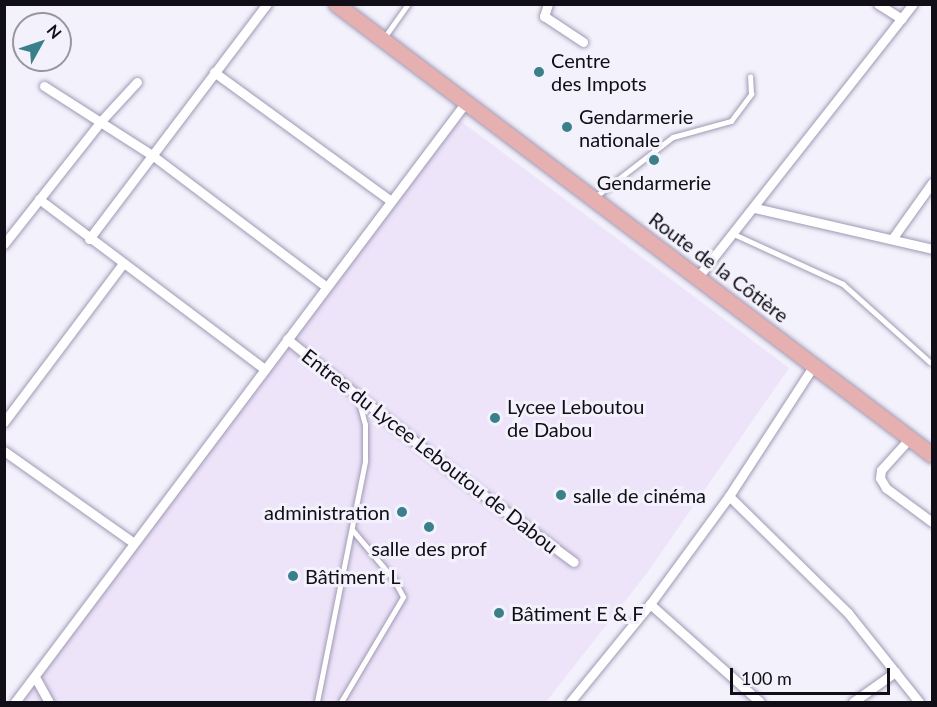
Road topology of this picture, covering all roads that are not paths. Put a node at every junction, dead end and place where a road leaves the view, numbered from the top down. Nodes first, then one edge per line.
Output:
1 (267, 4) edge
2 (336, 4) edge
3 (408, 4) edge
4 (548, 4) edge
5 (878, 4) edge
6 (913, 4) edge
7 (902, 19) junction
8 (382, 40) junction
9 (583, 42) dead end
10 (214, 72) junction
11 (750, 78) dead end
12 (137, 82) dead end
13 (44, 86) dead end
14 (466, 102) junction
15 (100, 121) junction
16 (152, 155) junction
17 (933, 183) edge
18 (593, 198) junction
19 (39, 199) junction
20 (391, 201) junction
21 (754, 208) junction
22 (734, 234) junction
23 (89, 239) junction
24 (892, 239) junction
25 (4, 244) edge
26 (933, 249) edge
27 (122, 265) junction
28 (698, 277) junction
29 (325, 286) junction
30 (287, 339) junction
31 (930, 362) dead end
32 (814, 365) junction
33 (264, 369) junction
34 (357, 395) junction
35 (4, 422) edge
36 (910, 438) junction
37 (4, 451) edge
38 (933, 455) edge
39 (14, 459) junction
40 (4, 464) edge
41 (729, 496) junction
42 (933, 522) edge
43 (352, 530) junction
44 (134, 543) junction
45 (574, 562) dead end
46 (650, 604) junction
47 (895, 672) junction
48 (34, 677) junction
49 (15, 702) edge
50 (49, 702) edge
51 (317, 702) edge
52 (341, 702) edge
53 (570, 702) edge
54 (760, 702) edge
55 (853, 702) edge
56 (919, 702) edge

1 - 10 street
2 - 8 main road, Route de la Côtière
3 - 8 lane
4 - 9 street
5 - 7 street
6 - 7 street
7 - 21 street
8 - 14 main road, Route de la Côtière
10 - 16 street
10 - 20 street
11 - 18 lane
12 - 15 street
13 - 15 street
14 - 18 main road, Route de la Côtière
14 - 20 street
15 - 16 street
15 - 19 street
16 - 23 street
16 - 29 street
17 - 24 street
18 - 28 main road, Route de la Côtière
19 - 23 street
19 - 25 street
20 - 29 street
21 - 22 street
21 - 24 street
22 - 28 street
22 - 31 lane
23 - 27 street
24 - 26 street
27 - 33 street
27 - 35 street
28 - 32 main road, Route de la Côtière
29 - 30 street
30 - 33 street
30 - 34 street, Entree du Lycee Leboutou de Dabou
32 - 36 main road, Route de la Côtière
32 - 41 street
33 - 44 street
34 - 43 lane
34 - 45 street, Entree du Lycee Leboutou de Dabou
36 - 38 main road, Route de la Côtière
36 - 42 street
37 - 39 street
39 - 40 street
39 - 44 street
41 - 46 street
41 - 47 street
43 - 51 lane
43 - 52 lane
44 - 48 street
46 - 53 street
46 - 54 street
47 - 55 street
47 - 56 street
48 - 49 street
48 - 50 street

